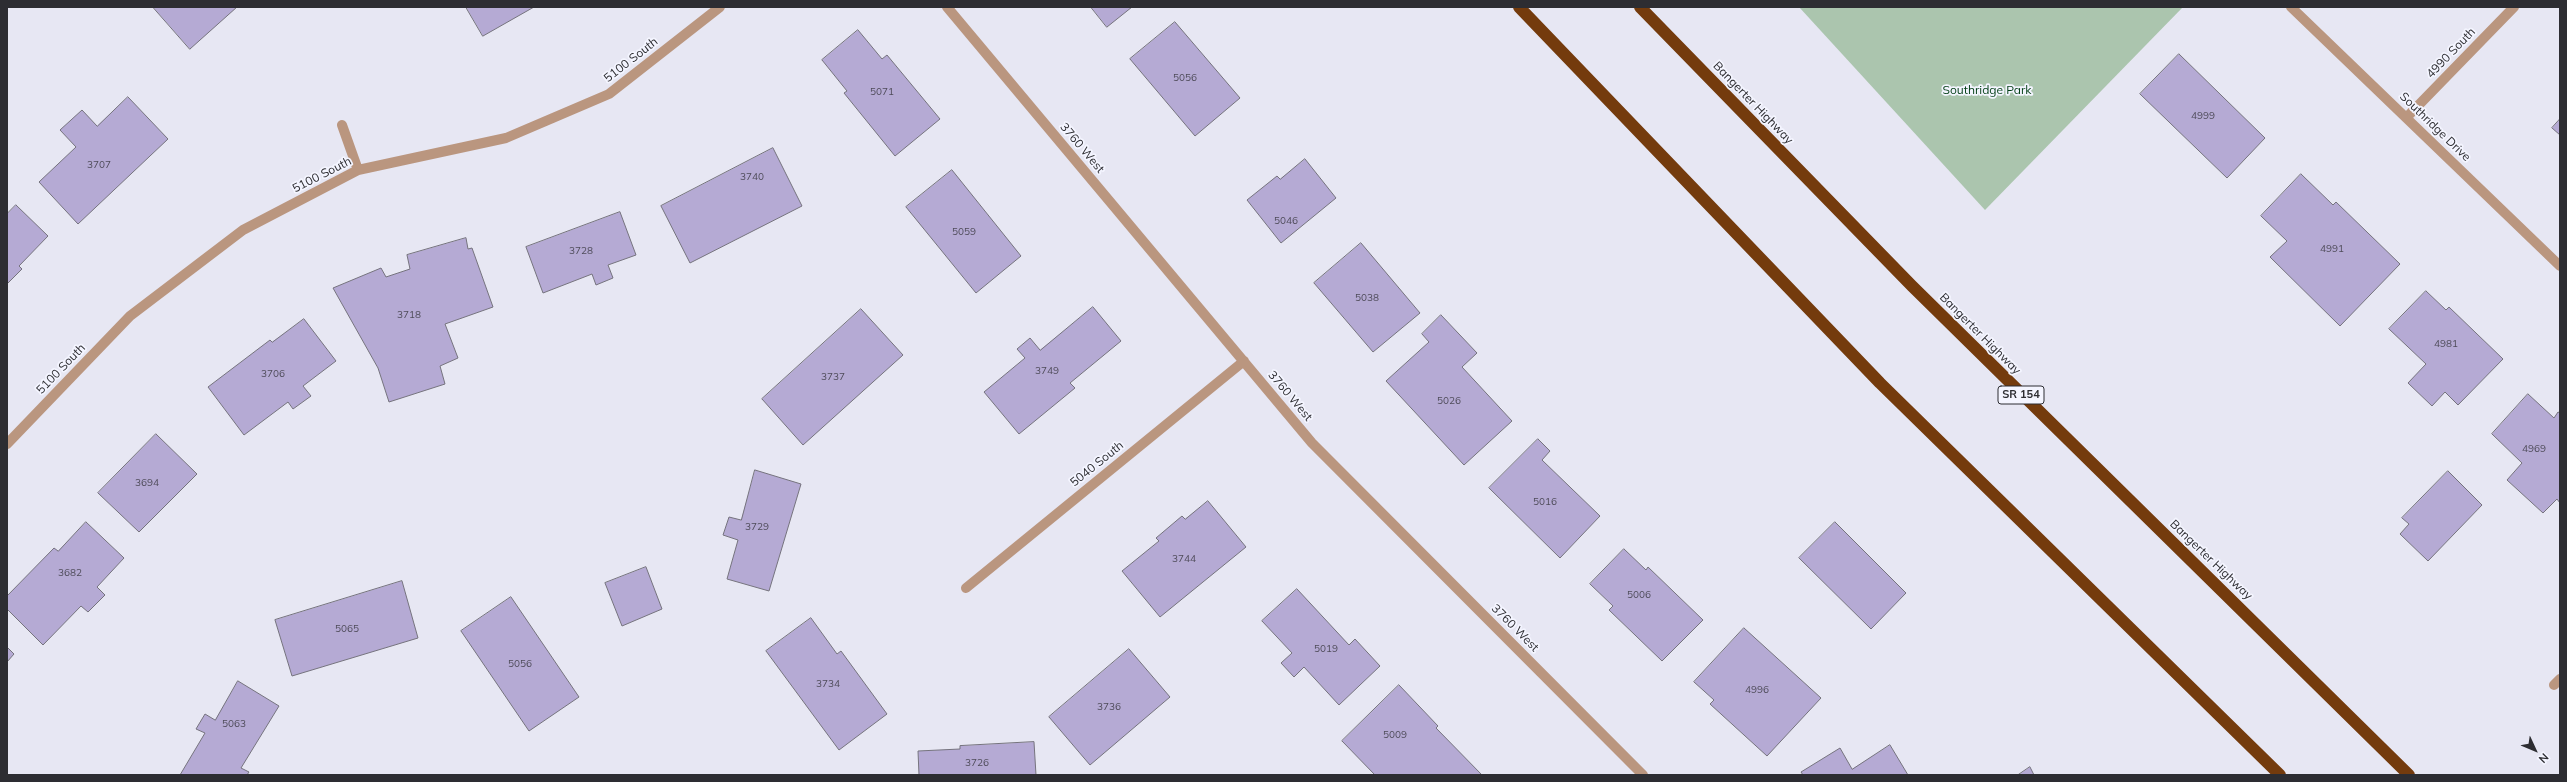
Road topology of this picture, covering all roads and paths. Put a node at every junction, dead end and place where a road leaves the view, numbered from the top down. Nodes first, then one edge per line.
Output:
1 (720, 7) edge
2 (948, 7) edge
3 (1519, 7) edge
4 (1640, 7) edge
5 (2291, 7) edge
6 (2514, 7) edge
7 (2407, 117) junction
8 (342, 125) dead end
9 (358, 170) junction
10 (2560, 266) edge
11 (1244, 361) junction
12 (7, 444) edge
13 (966, 588) dead end
14 (1643, 775) edge
15 (2280, 775) edge
16 (2409, 775) edge

1 - 9 street, 5100 South
2 - 11 street, 3760 West
3 - 15 highway
4 - 16 highway, Bangerter Highway / SR 154
5 - 7 street, Southridge Drive
6 - 7 street, 4990 South
7 - 10 street, Southridge Drive
8 - 9 street
9 - 12 street, 5100 South
11 - 13 street, 5040 South
11 - 14 street, 3760 West

